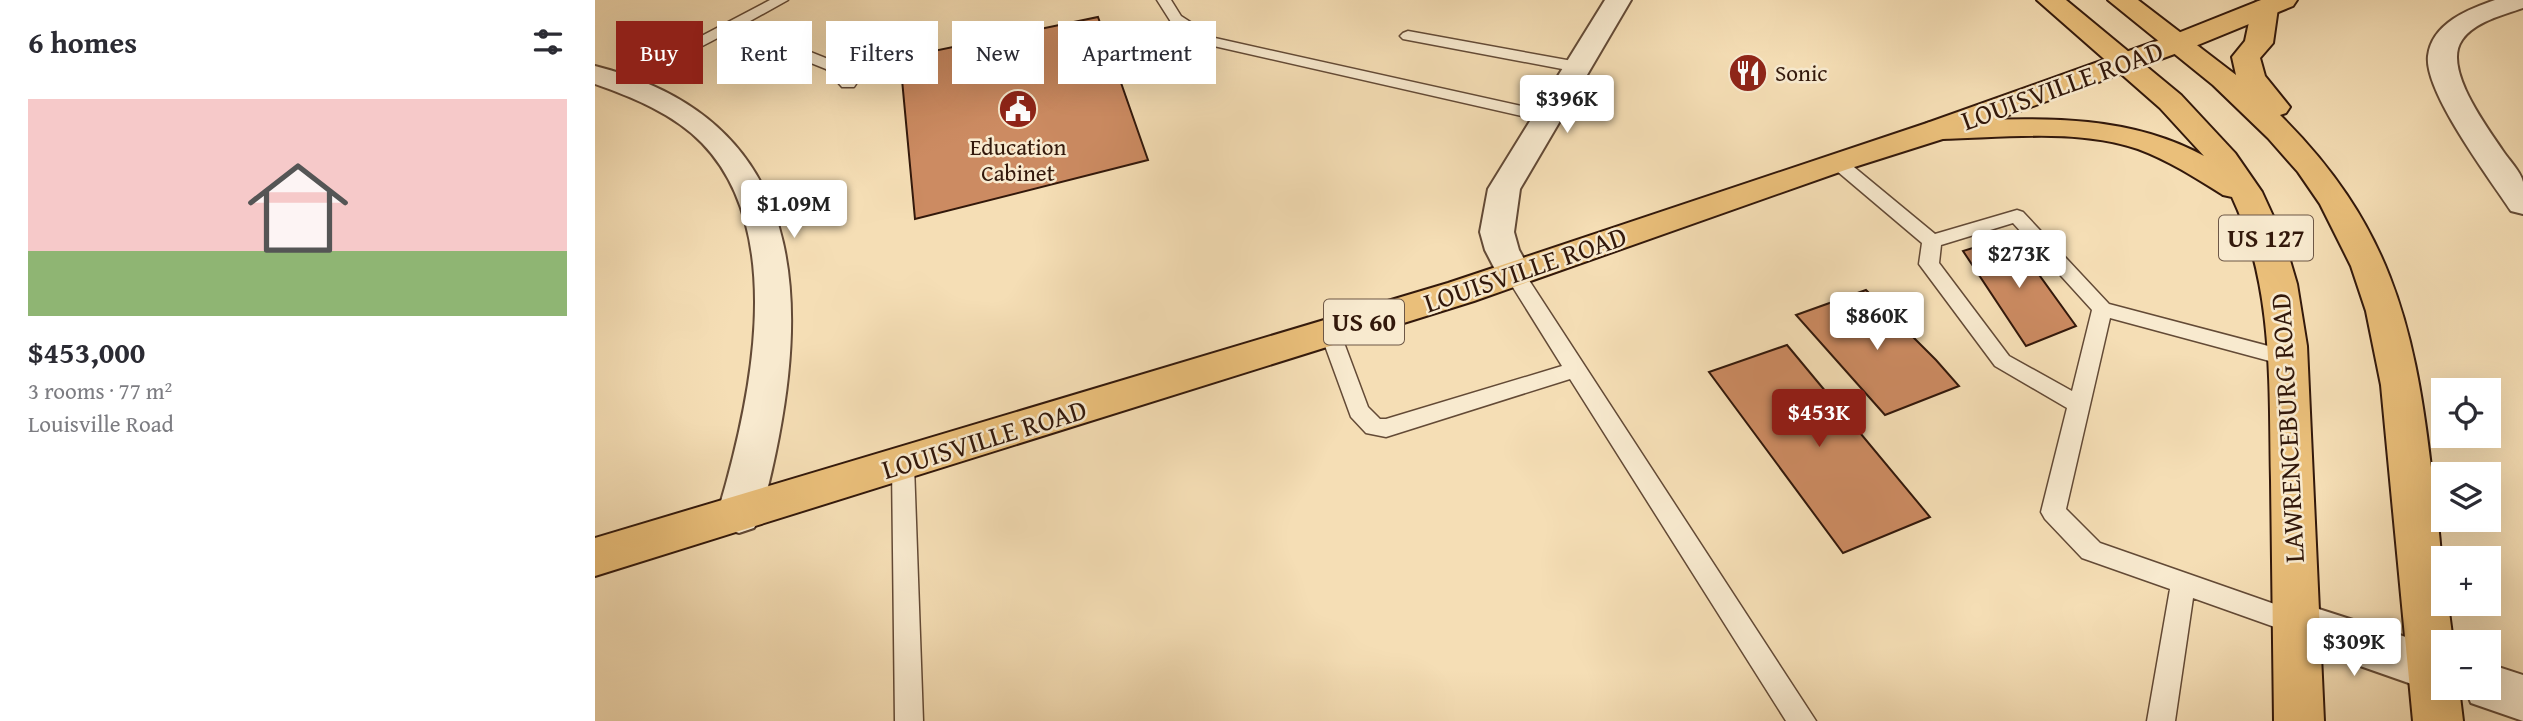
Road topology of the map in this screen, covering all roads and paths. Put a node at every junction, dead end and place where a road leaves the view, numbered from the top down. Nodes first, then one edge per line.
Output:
1 (781, 0) edge
2 (1164, 0) edge
3 (1618, 0) edge
4 (2050, 0) edge
5 (2121, 0) edge
6 (2521, 0) edge
7 (2275, 4) edge
8 (741, 21) edge
9 (717, 32) edge
10 (1408, 36) dead end
11 (2178, 43) junction
12 (2125, 62) junction
13 (1578, 67) junction
14 (608, 79) edge
15 (1548, 117) junction
16 (1938, 130) junction
17 (2280, 131) junction
18 (1837, 162) junction
19 (2518, 190) edge
20 (2246, 195) junction
21 (1931, 241) junction
22 (1514, 273) junction
23 (2102, 309) junction
24 (1330, 332) junction
25 (2288, 358) junction
26 (1575, 370) junction
27 (2079, 405) junction
28 (902, 464) junction
29 (739, 515) junction
30 (595, 557) edge
31 (2183, 583) junction
32 (2297, 623) junction
33 (2433, 630) edge
34 (2431, 668) edge
35 (2501, 691) edge
36 (2523, 699) edge
37 (2438, 700) edge
38 (909, 721) edge
39 (1802, 721) edge
40 (2161, 721) edge
41 (2299, 721) edge
42 (2438, 721) edge

1 - 8 lane
2 - 15 lane
3 - 13 street
4 - 12 main road, US 127
5 - 11 main road, US 127
6 - 19 street
7 - 11 main road, LOUISVILLE ROAD / US 60
7 - 17 main road
9 - 14 lane
10 - 13 lane
11 - 12 main road, LOUISVILLE ROAD / US 60
11 - 17 main road, US 127
12 - 16 main road, LOUISVILLE ROAD / US 60
12 - 20 main road, LAWRENCEBURG ROAD / US 127
13 - 15 street
14 - 29 street
15 - 22 street
16 - 18 main road, LOUISVILLE ROAD / US 60
16 - 20 main road
17 - 33 main road, US 127
18 - 21 lane
18 - 22 main road, LOUISVILLE ROAD / US 60
20 - 25 main road, LAWRENCEBURG ROAD / US 127
21 - 23 lane
21 - 27 lane
22 - 24 main road, LOUISVILLE ROAD / US 60
22 - 26 lane
23 - 25 lane
23 - 27 lane
24 - 26 lane
24 - 28 main road, LOUISVILLE ROAD / US 60
25 - 32 main road, LAWRENCEBURG ROAD / US 127
26 - 39 lane
27 - 31 lane
28 - 29 main road, LOUISVILLE ROAD / US 60
28 - 38 lane
29 - 30 main road, LOUISVILLE ROAD / US 60
31 - 32 lane
31 - 40 lane
32 - 34 street
32 - 41 main road, LAWRENCEBURG ROAD / US 127
35 - 36 street
37 - 42 main road, US 127

